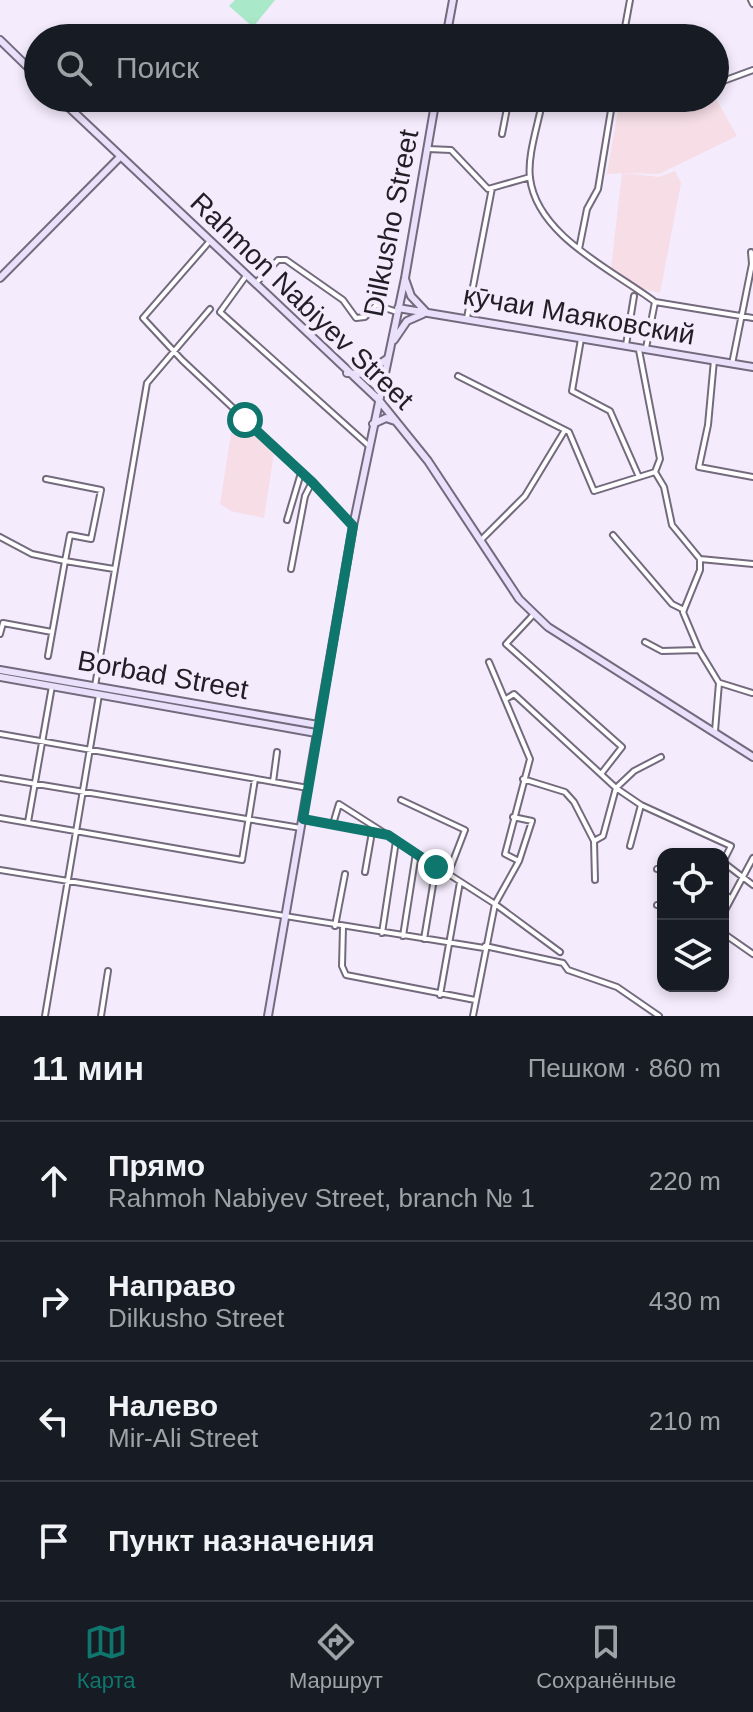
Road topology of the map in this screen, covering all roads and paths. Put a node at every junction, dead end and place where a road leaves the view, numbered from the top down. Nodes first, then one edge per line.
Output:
1 (453, 0) edge
2 (630, 0) edge
3 (448, 24) edge
4 (626, 24) edge
5 (0, 40) edge
6 (24, 63) edge
7 (753, 70) edge
8 (729, 79) edge
9 (73, 112) edge
10 (434, 112) edge
11 (506, 112) edge
12 (541, 112) edge
13 (611, 112) edge
14 (502, 134) dead end
15 (428, 149) junction
16 (120, 157) junction
17 (530, 177) junction
18 (492, 188) junction
19 (209, 242) junction
20 (579, 249) junction
21 (751, 252) dead end
22 (246, 276) junction
23 (0, 278) edge
24 (405, 278) junction
25 (750, 283) edge
26 (256, 284) junction
27 (634, 296) dead end
28 (655, 302) junction
29 (210, 309) dead end
30 (398, 310) junction
31 (428, 313) junction
32 (742, 316) junction
33 (467, 318) junction
34 (753, 318) edge
35 (581, 337) junction
36 (626, 345) junction
37 (390, 346) junction
38 (642, 348) junction
39 (172, 350) junction
40 (387, 359) junction
41 (714, 360) junction
42 (732, 364) junction
43 (753, 367) edge
44 (347, 372) junction
45 (458, 376) dead end
46 (378, 399) junction
47 (373, 424) junction
48 (400, 425) junction
49 (565, 430) junction
50 (368, 445) junction
51 (655, 472) junction
52 (301, 473) junction
53 (639, 477) junction
54 (753, 477) edge
55 (46, 479) dead end
56 (312, 482) junction
57 (287, 520) dead end
58 (353, 526) junction
59 (613, 535) dead end
60 (0, 537) edge
61 (481, 540) junction
62 (700, 559) junction
63 (65, 561) junction
64 (753, 564) edge
65 (114, 569) junction
66 (291, 569) dead end
67 (684, 610) junction
68 (535, 614) junction
69 (52, 632) junction
70 (0, 634) edge
71 (645, 642) dead end
72 (699, 650) junction
73 (48, 656) dead end
74 (489, 662) dead end
75 (0, 670) edge
76 (0, 677) edge
77 (719, 683) junction
78 (52, 686) junction
79 (95, 686) junction
80 (752, 693) edge
81 (99, 695) junction
82 (506, 699) junction
83 (317, 729) junction
84 (715, 733) junction
85 (0, 734) edge
86 (43, 741) junction
87 (90, 749) junction
88 (277, 752) dead end
89 (661, 757) dead end
90 (753, 757) edge
91 (601, 774) junction
92 (0, 778) edge
93 (255, 779) junction
94 (523, 779) junction
95 (273, 782) junction
96 (35, 784) junction
97 (308, 788) junction
98 (616, 788) junction
99 (84, 791) junction
100 (401, 800) dead end
101 (641, 805) junction
102 (513, 817) junction
103 (0, 818) edge
104 (303, 819) junction
105 (248, 822) junction
106 (28, 823) junction
107 (333, 824) junction
108 (301, 828) junction
109 (77, 831) junction
110 (372, 832) junction
111 (388, 835) junction
112 (396, 841) junction
113 (594, 841) junction
114 (630, 846) dead end
115 (416, 853) junction
116 (753, 858) edge
117 (519, 861) junction
118 (436, 867) junction
119 (0, 870) edge
120 (365, 872) dead end
121 (345, 874) dead end
122 (448, 874) junction
123 (743, 876) junction
124 (595, 880) dead end
125 (67, 881) junction
126 (460, 882) junction
127 (753, 885) edge
128 (731, 898) joint
129 (729, 902) edge
130 (495, 904) junction
131 (285, 918) junction
132 (335, 926) junction
133 (343, 927) junction
134 (382, 933) junction
135 (403, 936) junction
136 (729, 937) edge
137 (424, 939) junction
138 (449, 943) junction
139 (484, 947) junction
140 (560, 952) dead end
141 (753, 954) edge
142 (108, 971) dead end
143 (440, 995) junction
144 (475, 1000) junction
145 (45, 1016) edge
146 (101, 1016) edge
147 (268, 1016) edge
148 (473, 1016) edge
149 (659, 1016) edge

1 - 3 main road
2 - 4 street
5 - 6 main road
7 - 8 street
9 - 16 main road, Rahmon Nabiyev Street
10 - 15 main road, Dilkusho Street
11 - 14 street
12 - 17 street
13 - 20 street
15 - 18 street
15 - 24 main road, Dilkusho Street
16 - 19 main road, Rahmon Nabiyev Street
16 - 23 main road
17 - 18 street
17 - 20 street
18 - 33 street
19 - 22 main road, Rahmon Nabiyev Street
19 - 39 street
20 - 28 street
21 - 25 street
22 - 26 main road, Rahmon Nabiyev Street
22 - 50 street
24 - 30 main road, Dilkusho Street
24 - 31 main road
25 - 32 street
26 - 30 street
26 - 44 main road, Rahmon Nabiyev Street
27 - 36 street
28 - 32 street
28 - 38 street
29 - 39 street
30 - 31 main road, кӯчаи Маяковский
30 - 37 main road, Dilkusho Street
31 - 33 main road, кӯчаи Маяковский
31 - 37 main road
32 - 34 street
32 - 42 street
33 - 35 main road, кӯчаи Маяковский
35 - 36 main road, кӯчаи Маяковский
35 - 53 street
36 - 38 main road, кӯчаи Маяковский
37 - 40 main road, Dilkusho Street
38 - 41 main road, кӯчаи Маяковский
38 - 51 street
39 - 52 street
39 - 65 street
40 - 44 main road
40 - 46 main road, Dilkusho Street
41 - 42 main road, кӯчаи Маяковский
41 - 54 street
42 - 43 main road, кӯчаи Маяковский
44 - 46 main road, Rahmon Nabiyev Street
45 - 49 street
46 - 47 main road, Dilkusho Street
46 - 48 main road, Rahmon Nabiyev Street
47 - 48 main road
47 - 50 main road, Dilkusho Street
48 - 61 main road, Rahmon Nabiyev Street
49 - 53 street
49 - 61 street
50 - 58 main road, Dilkusho Street
51 - 53 street
51 - 62 street
52 - 56 street
52 - 57 street
55 - 63 street
56 - 58 street
56 - 66 street
58 - 83 main road, Dilkusho Street
59 - 67 street
60 - 63 street
61 - 68 main road, Rahmon Nabiyev Street
62 - 64 street
62 - 67 street
63 - 65 street
63 - 69 street
65 - 79 street
67 - 72 street
68 - 84 main road, Rahmon Nabiyev Street
68 - 91 street
69 - 70 street
69 - 73 street
71 - 72 street
72 - 77 street
74 - 82 street
75 - 79 main road, Borbad Street
76 - 78 main road, Borbad Street
77 - 80 street
77 - 84 street
78 - 81 main road, Borbad Street
78 - 86 street
79 - 83 main road, Borbad Street
81 - 83 main road, Borbad Street
81 - 87 street
82 - 91 street
82 - 94 street
83 - 97 main road, Dilkusho Street
84 - 90 main road, Rahmon Nabiyev Street
85 - 86 street
86 - 87 street
86 - 96 street
87 - 93 street
87 - 99 street
88 - 95 street
89 - 98 street
91 - 98 street
92 - 96 street
93 - 95 street
93 - 105 street
94 - 102 street
94 - 113 street
95 - 97 street
96 - 99 street
96 - 106 street
97 - 104 main road, Dilkusho Street
98 - 101 street
98 - 113 street
99 - 105 street
99 - 109 street
100 - 122 street
101 - 114 street
101 - 123 street
102 - 117 street
102 - 117 street
103 - 106 street
104 - 107 street
104 - 108 main road, Dilkusho Street
105 - 108 street
105 - 109 street
106 - 109 street
107 - 110 street
107 - 111 street
108 - 131 main road, Dilkusho Street
109 - 125 street
110 - 111 street
110 - 120 street
111 - 112 street
112 - 115 street
112 - 134 street
113 - 124 street
115 - 118 street
115 - 135 street
116 - 123 street
117 - 130 street
118 - 122 street
118 - 137 street
119 - 125 street
121 - 132 street
122 - 126 street
123 - 127 street
123 - 128 street
125 - 131 street
125 - 145 street
126 - 130 street
126 - 138 street
128 - 129 street
130 - 139 street
130 - 140 street
131 - 132 street
131 - 147 main road, Dilkusho Street
132 - 133 street
133 - 134 street
133 - 143 street
134 - 135 street
135 - 137 street
136 - 141 street
137 - 138 street
138 - 139 street
138 - 143 street
139 - 144 street
139 - 149 street
142 - 146 street
143 - 144 street
144 - 148 street

